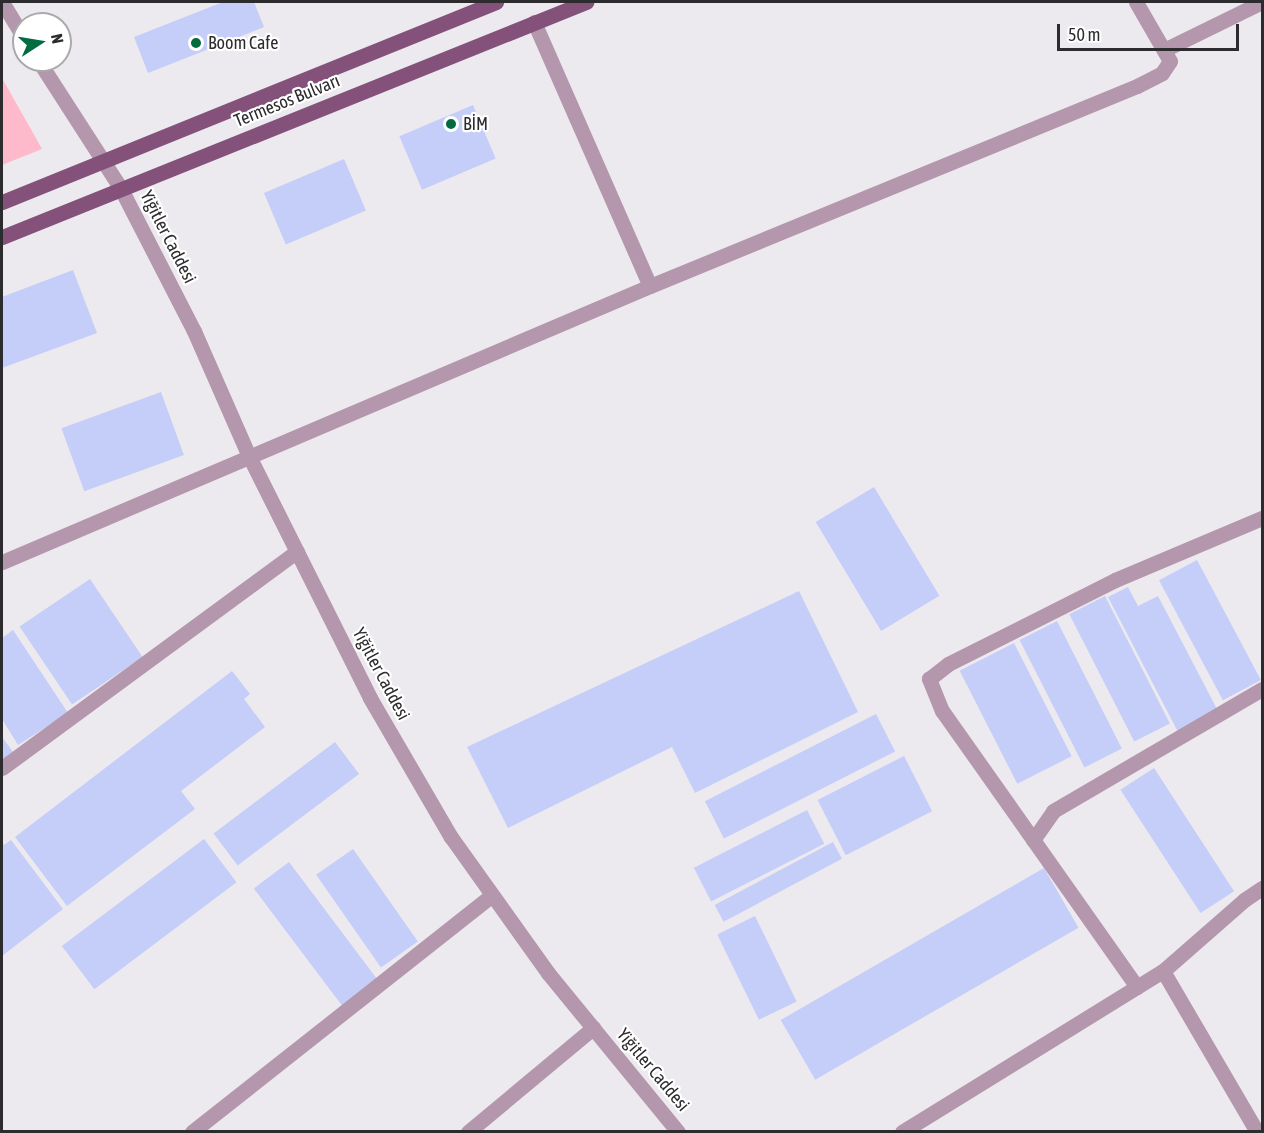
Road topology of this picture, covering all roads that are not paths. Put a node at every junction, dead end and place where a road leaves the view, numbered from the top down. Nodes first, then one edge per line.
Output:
1 (2, 2) edge
2 (496, 2) edge
3 (586, 2) edge
4 (1136, 2) edge
5 (1263, 2) edge
6 (12, 18) edge
7 (534, 22) junction
8 (1164, 50) junction
9 (46, 72) edge
10 (103, 162) junction
11 (121, 189) junction
12 (2, 202) edge
13 (2, 237) edge
14 (650, 286) junction
15 (249, 456) junction
16 (1263, 519) edge
17 (297, 551) junction
18 (2, 562) edge
19 (1263, 689) edge
20 (2, 768) edge
21 (1033, 840) junction
22 (1263, 888) edge
23 (492, 895) junction
24 (1163, 971) junction
25 (1137, 987) junction
26 (592, 1028) junction
27 (192, 1131) edge
28 (468, 1131) edge
29 (678, 1131) edge
30 (902, 1131) edge
31 (1257, 1131) edge

1 - 6 street
2 - 10 main road, Termesos Bulvarı
3 - 7 main road, Termesos Bulvarı
4 - 8 street
5 - 8 street
7 - 11 main road, Termesos Bulvarı
7 - 14 street
8 - 14 street
9 - 10 street, Yiğitler Caddesi
10 - 11 street, Yiğitler Caddesi
10 - 12 main road, Termesos Bulvarı
11 - 13 main road, Termesos Bulvarı
11 - 15 street, Yiğitler Caddesi
14 - 15 street
15 - 17 street, Yiğitler Caddesi
15 - 18 street
16 - 21 street
17 - 20 street
17 - 23 street, Yiğitler Caddesi
19 - 21 street
21 - 25 street
22 - 24 street
23 - 26 street, Yiğitler Caddesi
23 - 27 street
24 - 25 street
24 - 31 street
25 - 30 street
26 - 28 street
26 - 29 street, Yiğitler Caddesi

